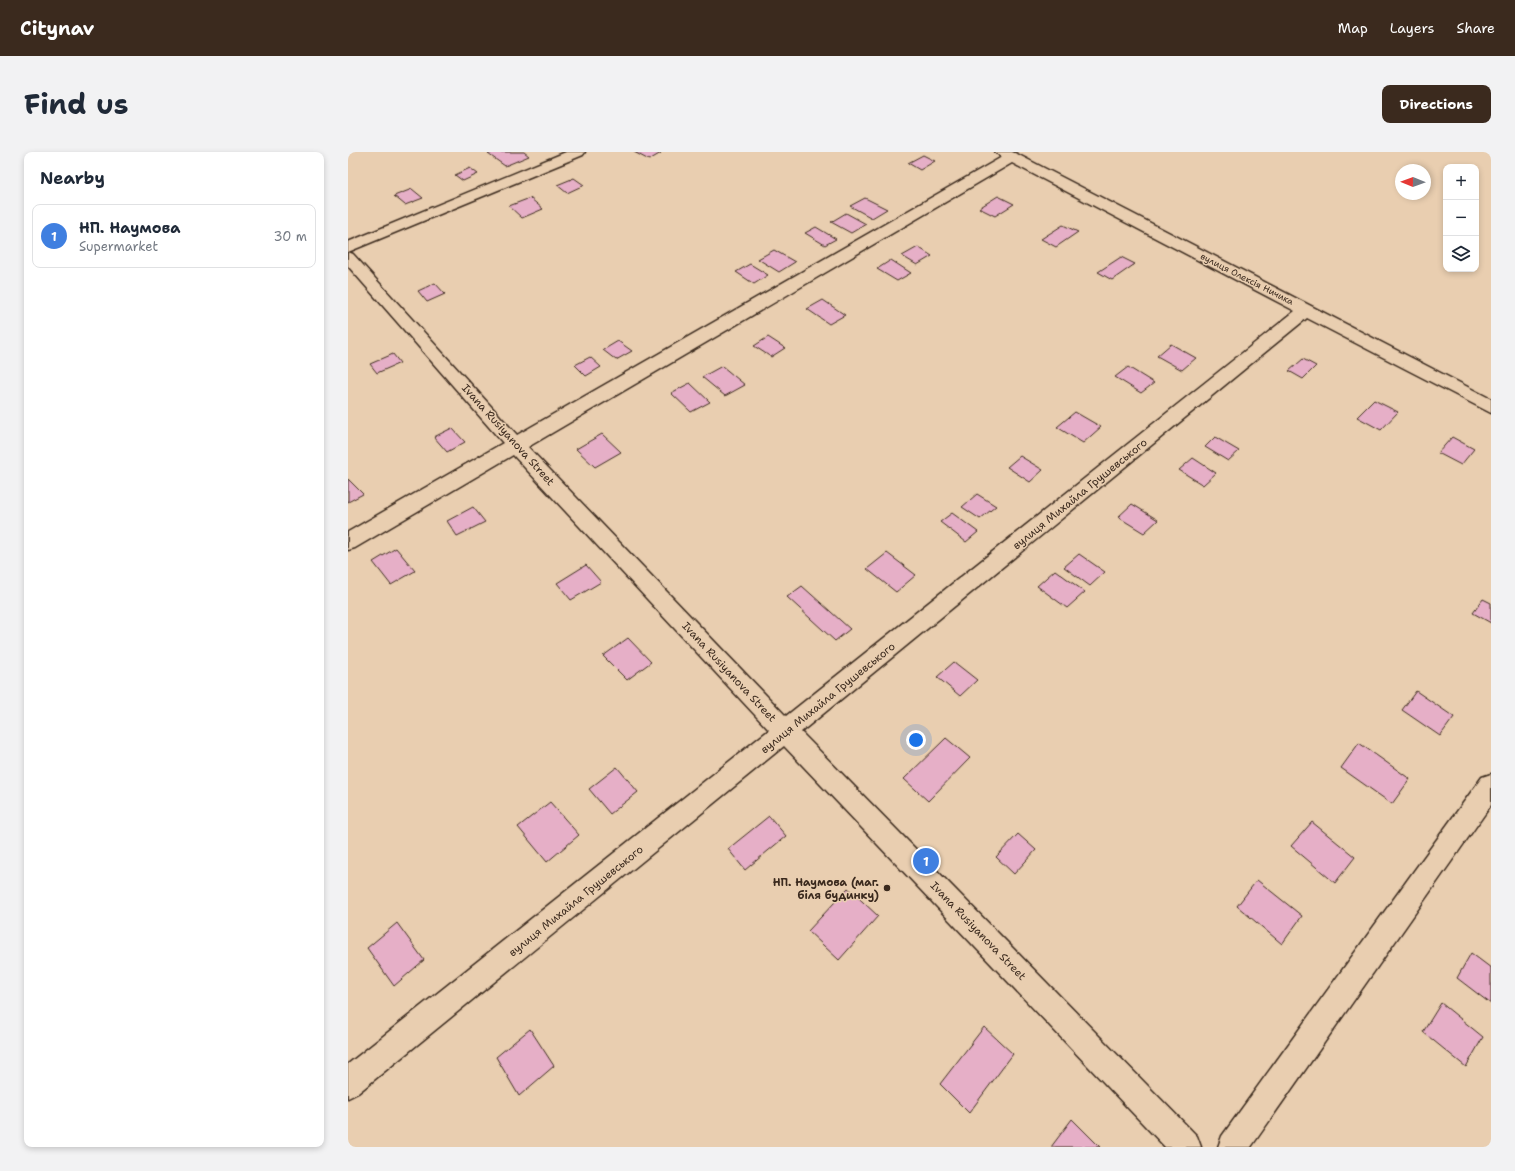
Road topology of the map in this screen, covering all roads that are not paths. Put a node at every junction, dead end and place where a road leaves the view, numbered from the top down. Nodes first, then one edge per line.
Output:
1 (578, 152) edge
2 (1007, 154) edge
3 (348, 246) edge
4 (348, 257) edge
5 (1307, 310) junction
6 (1491, 407) edge
7 (516, 446) junction
8 (348, 542) edge
9 (786, 732) junction
10 (1491, 785) edge
11 (348, 1083) edge
12 (1186, 1147) edge
13 (1233, 1147) edge

1 - 3 street
2 - 5 street, вулиця Олексія Ничика
2 - 7 street
4 - 7 street, Ivana Rusiyanova Street
5 - 6 street, вулиця Олексія Ничика
5 - 9 street, вулиця Михайла Грушевського
7 - 8 street
7 - 9 street, Ivana Rusiyanova Street
9 - 11 street, вулиця Михайла Грушевського
9 - 12 street, Ivana Rusiyanova Street
10 - 13 street

